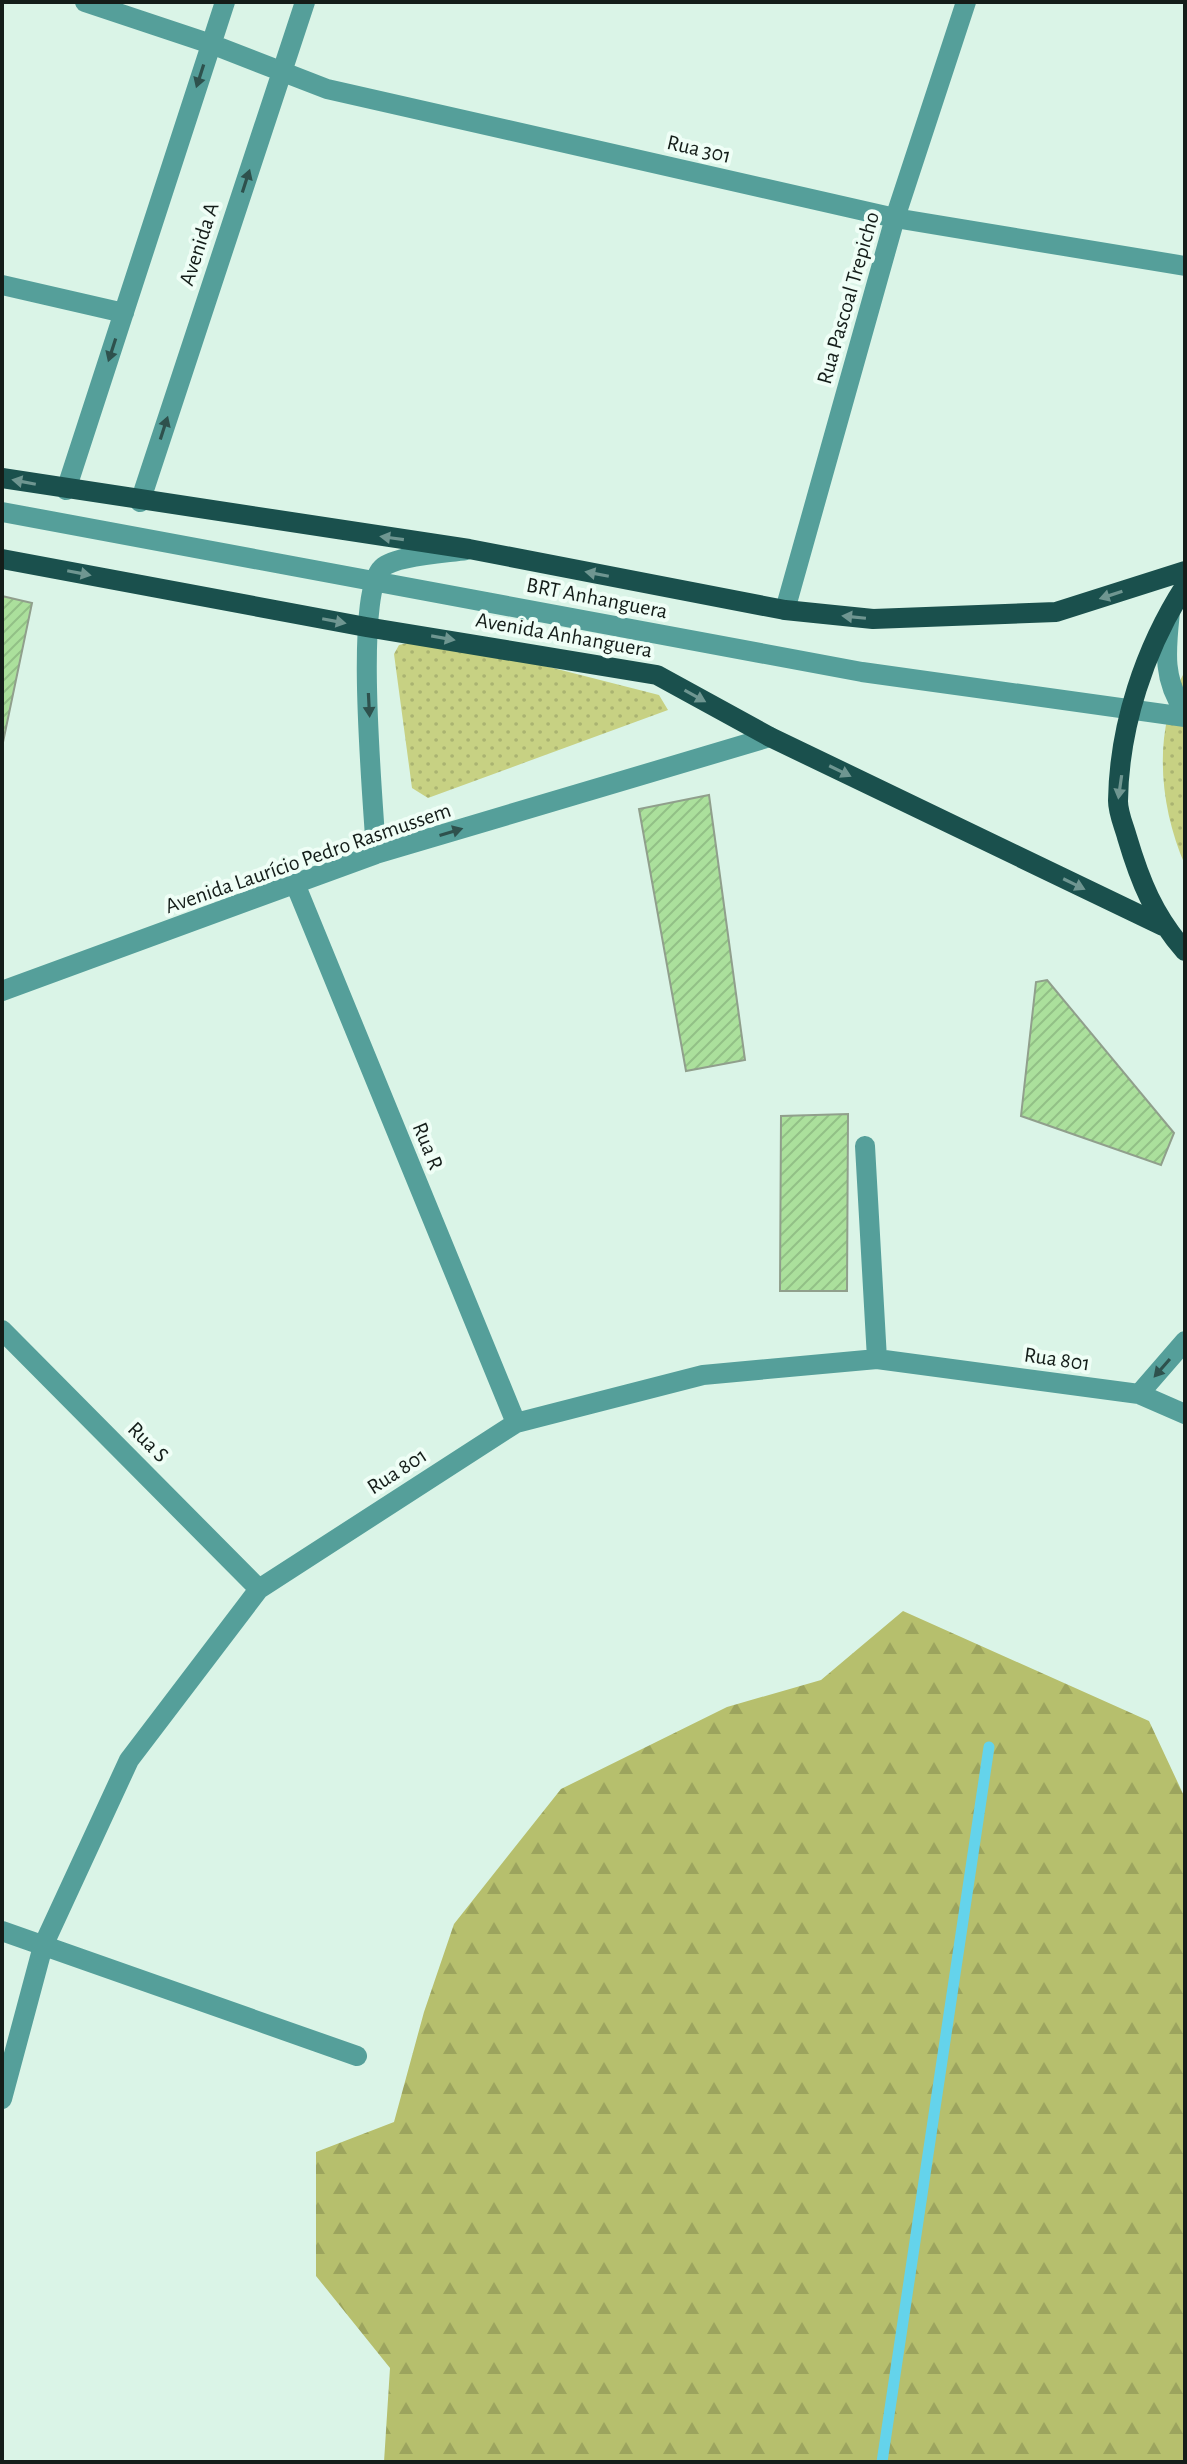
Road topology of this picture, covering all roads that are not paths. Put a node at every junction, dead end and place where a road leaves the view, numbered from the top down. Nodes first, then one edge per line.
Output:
1 (85, 2) edge
2 (225, 2) edge
3 (305, 2) edge
4 (966, 2) edge
5 (211, 44) junction
6 (281, 74) junction
7 (895, 218) junction
8 (1185, 266) edge
9 (2, 285) edge
10 (124, 313) junction
11 (2, 478) edge
12 (66, 490) junction
13 (140, 502) junction
14 (2, 512) edge
15 (469, 549) junction
16 (2, 559) edge
17 (1185, 571) edge
18 (375, 581) junction
19 (1185, 586) edge
20 (785, 610) junction
21 (1170, 612) junction
22 (366, 627) junction
23 (1130, 710) junction
24 (1185, 714) edge
25 (770, 737) junction
26 (376, 854) junction
27 (296, 886) junction
28 (1163, 926) junction
29 (1185, 951) edge
30 (2, 991) edge
31 (865, 1146) dead end
32 (2, 1330) edge
33 (1185, 1341) edge
34 (877, 1359) junction
35 (1139, 1394) junction
36 (1185, 1414) edge
37 (516, 1423) junction
38 (259, 1589) junction
39 (2, 1931) edge
40 (43, 1946) junction
41 (357, 2056) dead end
42 (2, 2099) edge

1 - 5 street, Rua 301
2 - 5 street
3 - 6 street, Avenida A
4 - 7 street, Rua Pascoal Trepicho
5 - 6 street, Rua 301
5 -> 10 street
6 - 7 street, Rua 301
13 -> 6 street, Avenida A
7 - 8 street, Rua 301
7 - 20 street, Rua Pascoal Trepicho
9 - 10 street
10 -> 12 street
12 -> 11 main road
12 - 13 main road
15 -> 13 main road
14 - 18 street, BRT Anhanguera
15 - 18 street
20 -> 15 main road
16 -> 22 main road, Avenida Anhanguera
17 -> 20 main road
18 - 22 street
18 - 23 street, BRT Anhanguera
19 - 21 main road
21 - 23 main road
21 - 24 street
22 -> 25 main road, Avenida Anhanguera
22 -> 26 street
23 - 24 street, BRT Anhanguera
23 -> 28 main road
26 -> 25 street, Avenida Laurício Pedro Rasmussem
25 -> 28 main road, Avenida Anhanguera
26 - 27 street, Avenida Laurício Pedro Rasmussem
27 - 30 street, Avenida Laurício Pedro Rasmussem
27 - 37 street, Rua R
28 - 29 main road
31 - 34 street
32 - 38 street, Rua S
33 -> 35 street
34 - 35 street, Rua 801
34 - 37 street, Rua 801
35 - 36 street, Rua 801
37 - 38 street, Rua 801
38 - 40 street, Rua 801
39 - 40 street
40 - 41 street
40 - 42 street, Rua 801

